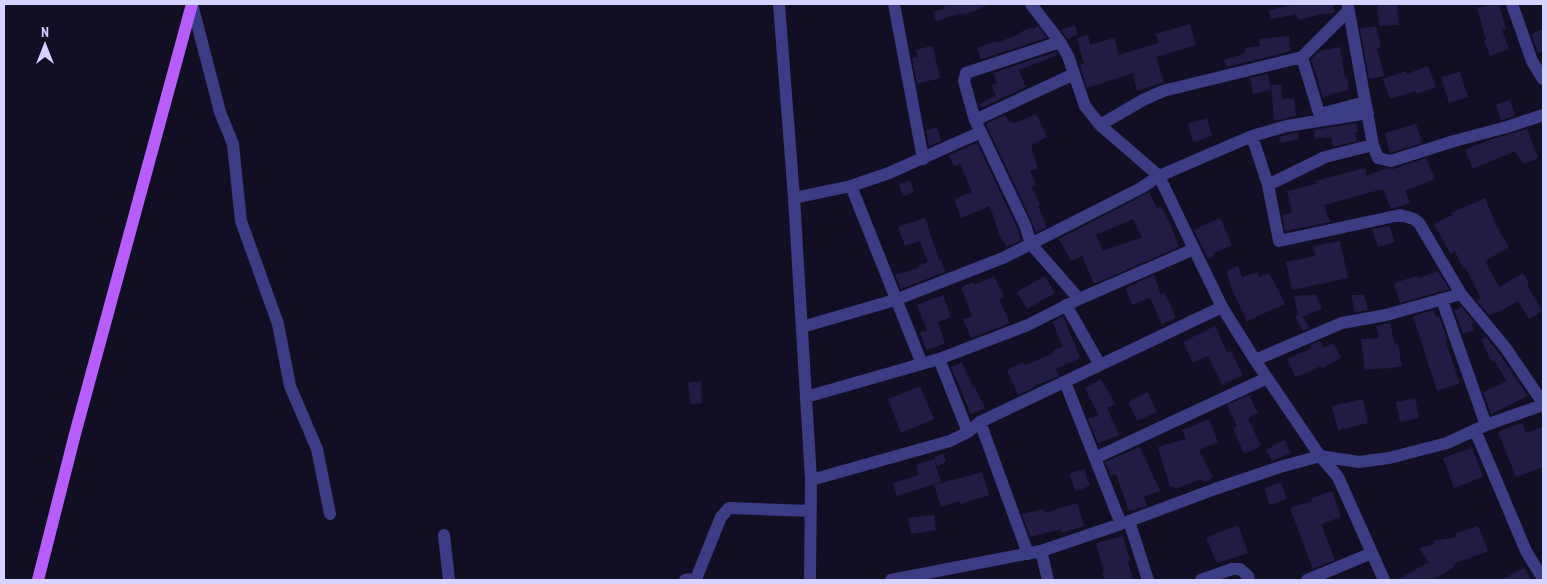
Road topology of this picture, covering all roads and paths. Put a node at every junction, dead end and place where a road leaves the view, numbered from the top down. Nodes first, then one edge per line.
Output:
1 (192, 4) edge
2 (779, 4) edge
3 (894, 4) edge
4 (1031, 4) edge
5 (1512, 4) edge
6 (1348, 7) edge
7 (1060, 42) junction
8 (1302, 57) junction
9 (1074, 74) junction
10 (1543, 79) edge
11 (1366, 108) junction
12 (1543, 115) edge
13 (975, 120) junction
14 (1100, 125) junction
15 (981, 132) junction
16 (1252, 136) junction
17 (1373, 145) junction
18 (923, 159) junction
19 (1159, 176) junction
20 (1268, 185) junction
21 (850, 186) junction
22 (794, 198) junction
23 (1031, 244) junction
24 (1194, 249) junction
25 (1461, 294) junction
26 (1079, 299) junction
27 (895, 300) junction
28 (1442, 300) junction
29 (1066, 305) junction
30 (1222, 307) junction
31 (802, 327) junction
32 (939, 359) junction
33 (1255, 360) junction
34 (922, 364) junction
35 (1100, 365) junction
36 (1267, 378) junction
37 (1065, 382) junction
38 (806, 397) junction
39 (1543, 404) edge
40 (980, 422) junction
41 (1481, 427) junction
42 (968, 432) junction
43 (1320, 456) junction
44 (1095, 458) junction
45 (811, 480) junction
46 (811, 511) junction
47 (330, 514) dead end
48 (1125, 523) junction
49 (444, 535) dead end
50 (1041, 551) junction
51 (1372, 553) junction
52 (1028, 554) junction
53 (1540, 575) edge
54 (38, 580) edge
55 (449, 580) edge
56 (686, 580) edge
57 (810, 580) edge
58 (891, 580) edge
59 (1048, 580) edge
60 (1148, 580) edge
61 (1202, 580) edge
62 (1249, 580) edge
63 (1307, 580) edge
64 (1384, 580) edge

1 - 47 street
1 - 54 main road
2 - 22 street
3 - 18 street
4 - 7 street
5 - 10 street
6 - 8 street
6 - 11 street
7 - 9 street
7 - 13 street
8 - 11 street
8 - 14 street
9 - 13 street
9 - 14 street
11 - 16 street
11 - 17 street
12 - 17 street
13 - 15 street
14 - 19 street
15 - 18 street
15 - 23 street
16 - 19 street
16 - 20 street
17 - 20 street
18 - 21 street
19 - 23 street
19 - 24 street
20 - 25 street
21 - 22 street
21 - 27 street
22 - 31 street
23 - 26 street
23 - 27 street
24 - 26 street
24 - 30 street
25 - 28 street
25 - 39 street
26 - 29 street
27 - 31 street
27 - 34 street
28 - 33 street
28 - 41 street
29 - 32 street
29 - 35 street
30 - 33 street
30 - 35 street
31 - 38 street
32 - 34 street
32 - 42 street
33 - 36 street
34 - 38 street
35 - 37 street
36 - 43 street
36 - 44 street
37 - 40 street
37 - 44 street
38 - 45 street
39 - 41 street
40 - 42 street
40 - 52 street
41 - 43 street
41 - 53 street
42 - 45 street
43 - 48 street
43 - 51 street
44 - 48 street
45 - 46 street
46 - 56 street
46 - 57 street
48 - 50 street
48 - 60 street
49 - 55 street
50 - 52 street
50 - 59 street
51 - 63 street
51 - 64 street
52 - 58 street
61 - 62 street

